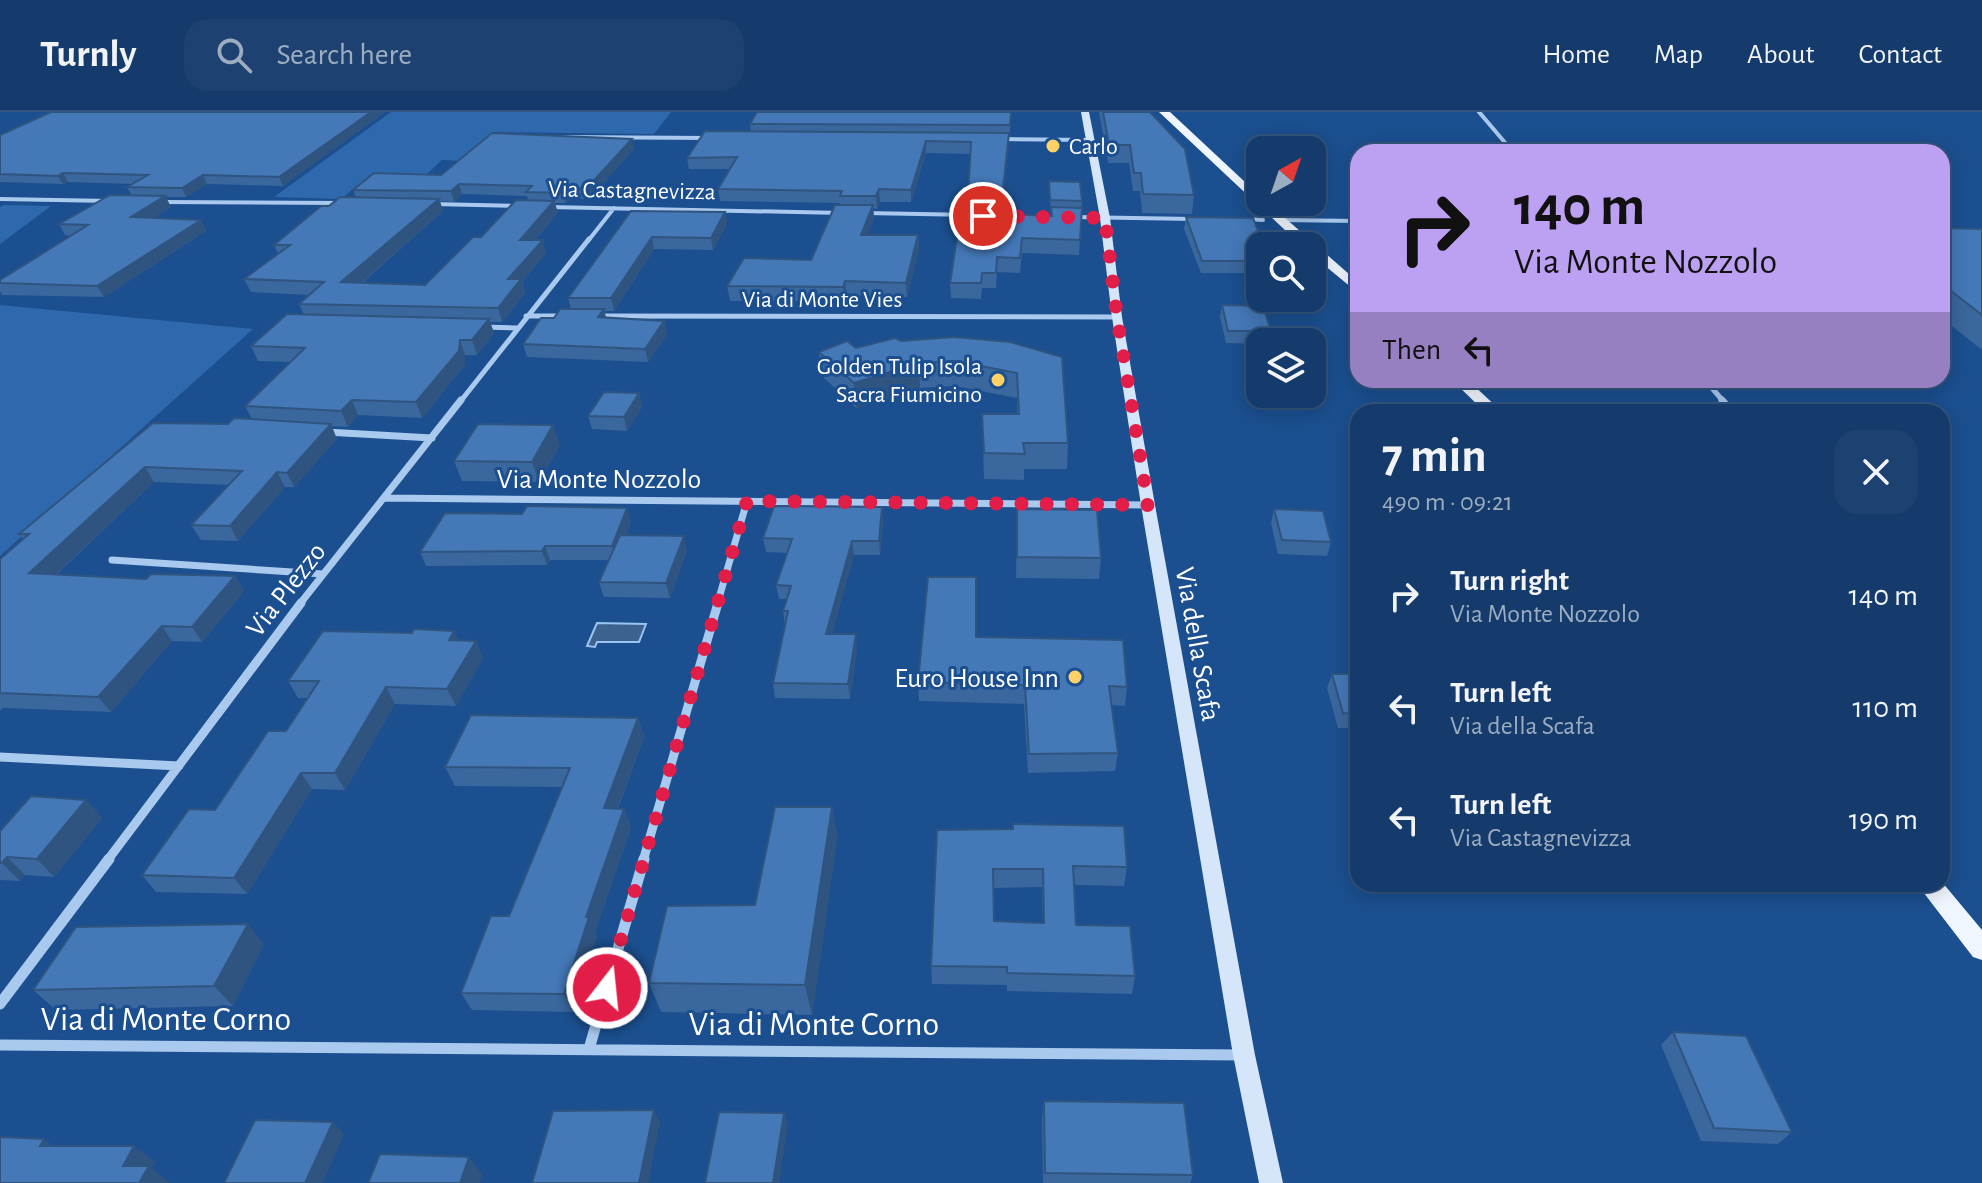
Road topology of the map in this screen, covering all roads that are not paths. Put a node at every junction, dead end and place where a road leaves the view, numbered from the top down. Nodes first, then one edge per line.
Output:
1 (1085, 112) edge
2 (1164, 112) edge
3 (1479, 112) edge
4 (553, 137) edge
5 (711, 138) edge
6 (995, 139) edge
7 (1090, 140) junction
8 (1506, 144) edge
9 (1246, 189) edge
10 (0, 199) edge
11 (115, 201) edge
12 (147, 202) edge
13 (354, 204) edge
14 (417, 204) edge
15 (523, 206) edge
16 (539, 207) edge
17 (614, 208) junction
18 (979, 215) edge
19 (1276, 216) edge
20 (1058, 217) edge
21 (1105, 218) junction
22 (1200, 219) edge
23 (1232, 219) edge
24 (1263, 220) dead end
25 (1280, 220) junction
26 (1350, 221) edge
27 (1293, 232) edge
28 (1326, 261) edge
29 (1350, 282) edge
30 (526, 316) junction
31 (574, 316) edge
32 (590, 316) edge
33 (1117, 317) junction
34 (471, 327) edge
35 (517, 328) junction
36 (1468, 388) edge
37 (1712, 388) edge
38 (1485, 404) edge
39 (1726, 404) edge
40 (323, 431) edge
41 (432, 438) junction
42 (385, 498) junction
43 (747, 501) junction
44 (1148, 505) junction
45 (112, 560) dead end
46 (323, 574) junction
47 (0, 757) edge
48 (179, 766) junction
49 (1936, 892) edge
50 (1982, 949) edge
51 (0, 1004) edge
52 (0, 1045) edge
53 (589, 1049) junction
54 (1244, 1055) junction
55 (1271, 1183) edge

1 - 7 street, Via della Scafa
2 - 9 main road
3 - 8 street
4 - 5 street
6 - 7 street
7 - 21 street, Via della Scafa
10 - 11 street
12 - 13 street
14 - 15 street, Via Castagnevizza
16 - 17 street, Via Castagnevizza
17 - 18 street, Via Castagnevizza
17 - 30 street, Via Plezzo
19 - 25 main road
20 - 21 street
21 - 22 street
21 - 33 street, Via della Scafa
23 - 24 street
25 - 26 street
25 - 27 main road
28 - 29 main road
30 - 31 street
30 - 35 street, Via Plezzo
32 - 33 street, Via di Monte Vies
33 - 44 street, Via della Scafa
34 - 35 street
35 - 41 street, Via Plezzo
36 - 38 main road
37 - 39 street
40 - 41 street
41 - 42 street, Via Plezzo
42 - 43 street, Via Monte Nozzolo
42 - 46 street, Via Plezzo
43 - 44 street, Via Monte Nozzolo
43 - 53 street
44 - 54 street, Via della Scafa
45 - 46 street
46 - 48 street, Via Plezzo
47 - 48 street
48 - 51 street, Via Plezzo
49 - 50 main road
52 - 53 street, Via di Monte Corno
53 - 54 street, Via di Monte Corno
54 - 55 street, Via della Scafa

